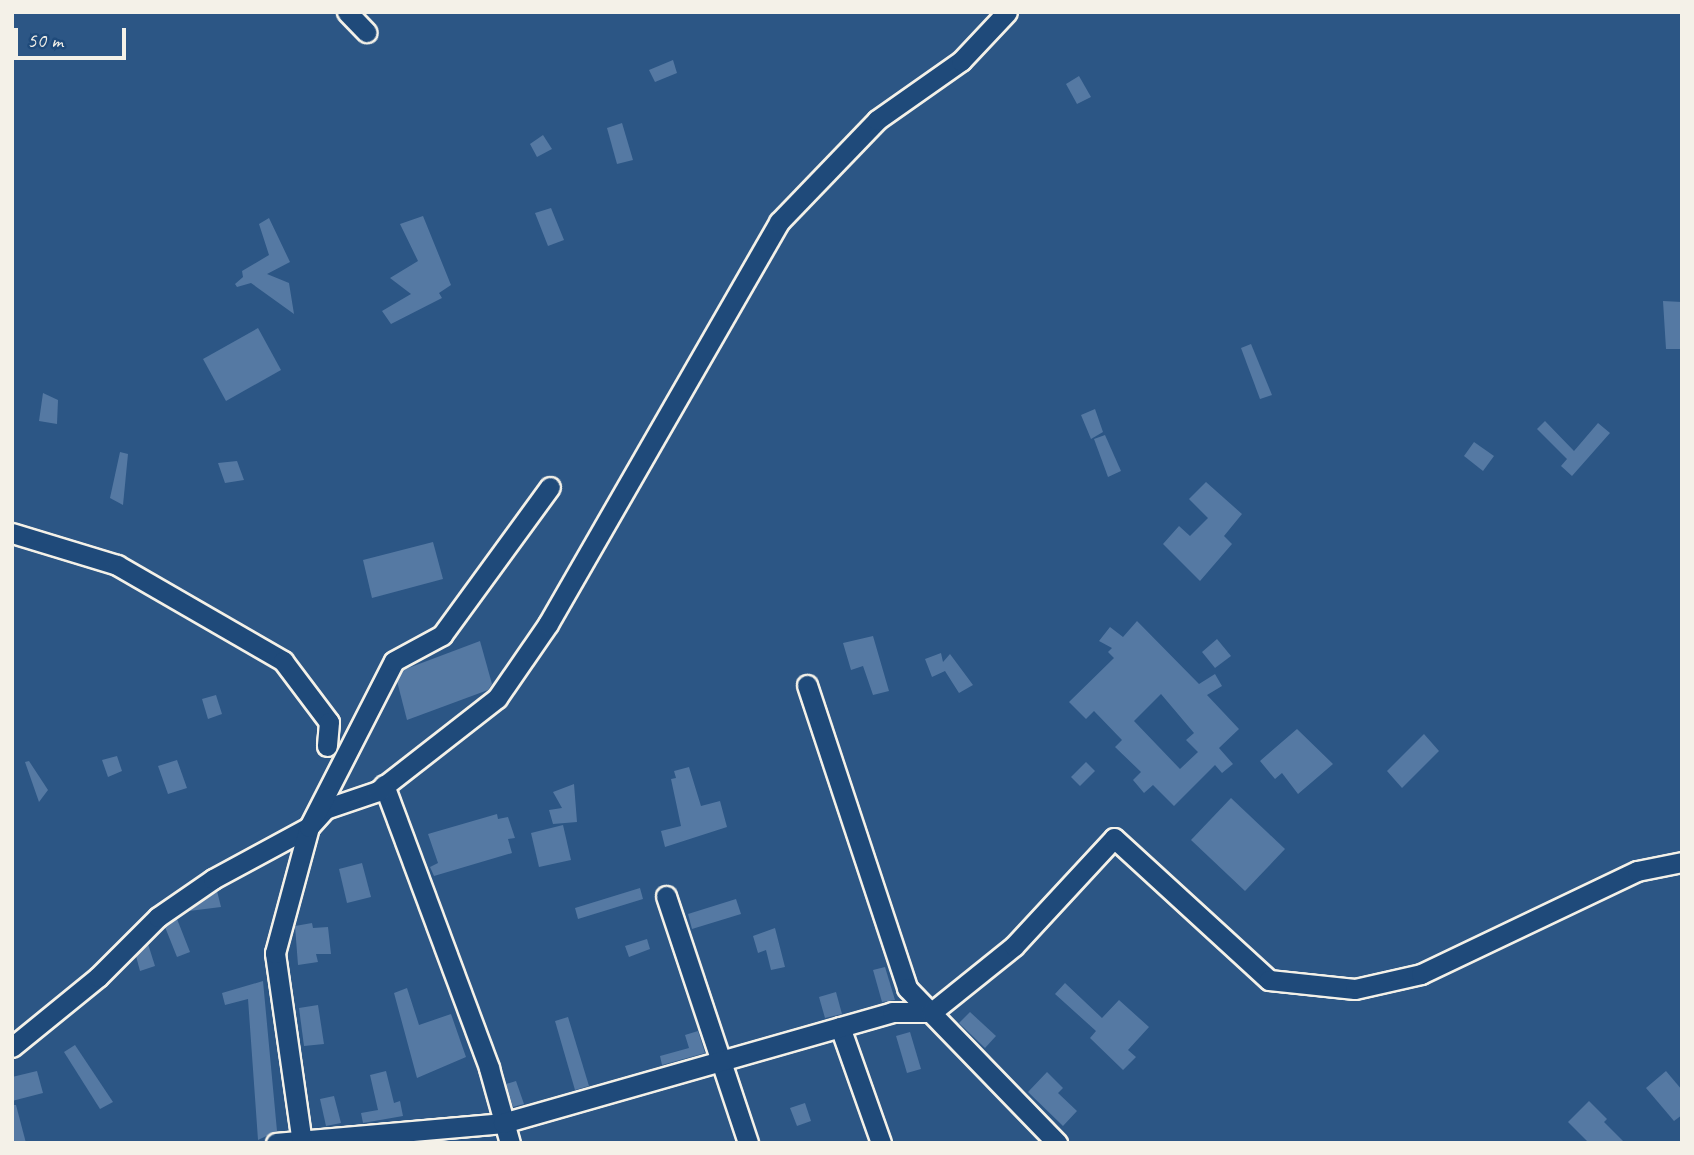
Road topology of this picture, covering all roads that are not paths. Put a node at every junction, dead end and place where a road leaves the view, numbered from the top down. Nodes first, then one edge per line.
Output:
1 (347, 12) edge
2 (1007, 12) edge
3 (366, 32) dead end
4 (550, 488) dead end
5 (12, 533) edge
6 (807, 685) dead end
7 (327, 746) dead end
8 (384, 785) junction
9 (309, 827) junction
10 (1682, 862) edge
11 (666, 896) dead end
12 (932, 1012) junction
13 (840, 1027) junction
14 (14, 1043) edge
15 (722, 1062) junction
16 (503, 1123) junction
17 (302, 1141) edge
18 (276, 1143) edge
19 (510, 1143) edge
20 (748, 1143) edge
21 (881, 1143) edge
22 (1057, 1143) edge

1 - 3 street
2 - 8 street
4 - 9 street
5 - 7 street
6 - 12 street
8 - 9 street
8 - 16 street
9 - 14 street
9 - 17 street
10 - 12 street
11 - 15 street
12 - 13 street
12 - 22 street
13 - 15 street
13 - 21 street
15 - 16 street
15 - 20 street
16 - 17 street
16 - 19 street
17 - 18 street

